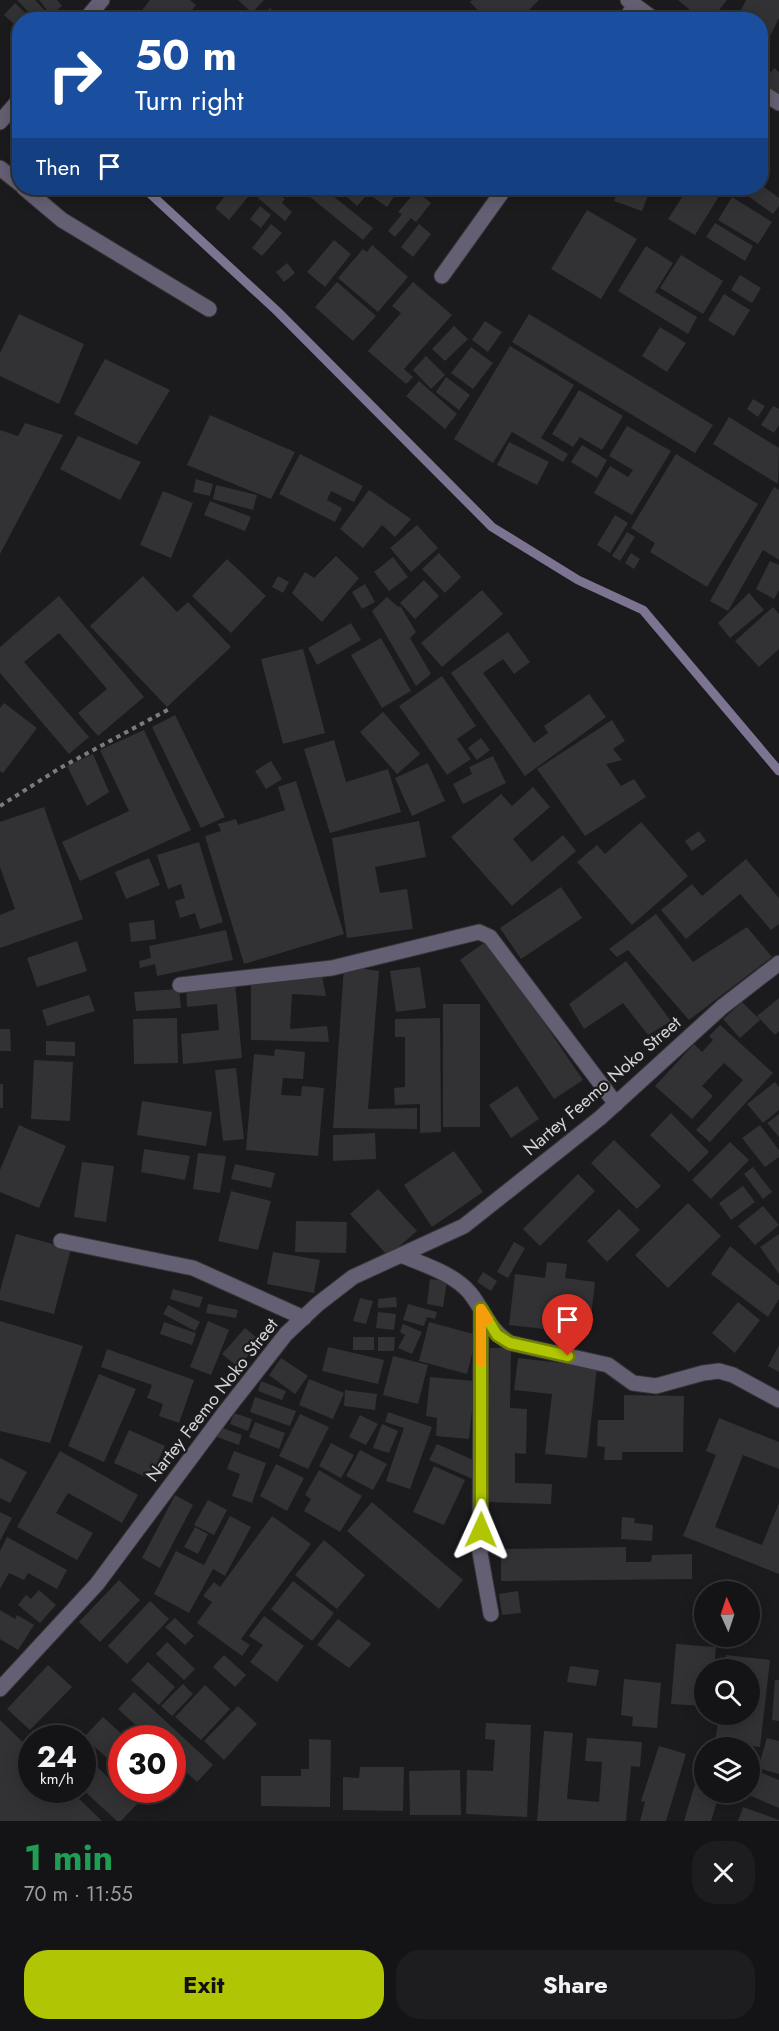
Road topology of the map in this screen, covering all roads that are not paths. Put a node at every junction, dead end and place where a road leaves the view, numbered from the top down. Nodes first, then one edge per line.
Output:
1 (102, 0) edge
2 (632, 3) edge
3 (92, 12) edge
4 (644, 12) edge
5 (12, 108) edge
6 (0, 122) edge
7 (0, 168) edge
8 (12, 178) edge
9 (32, 195) edge
10 (500, 195) edge
11 (442, 276) dead end
12 (209, 309) dead end
13 (779, 963) edge
14 (180, 985) dead end
15 (616, 1104) junction
16 (61, 1241) dead end
17 (401, 1255) junction
18 (481, 1309) junction
19 (304, 1318) junction
20 (779, 1400) edge
21 (491, 1614) dead end
22 (0, 1689) edge

1 - 3 street
2 - 4 street
5 - 6 street
7 - 8 street
9 - 12 street
10 - 11 street
13 - 15 street, Nartey Feemo Noko Street
14 - 15 street
15 - 17 street, Nartey Feemo Noko Street
16 - 19 street
17 - 18 street
17 - 19 street, Nartey Feemo Noko Street
18 - 20 street
18 - 21 street
19 - 22 street, Nartey Feemo Noko Street

